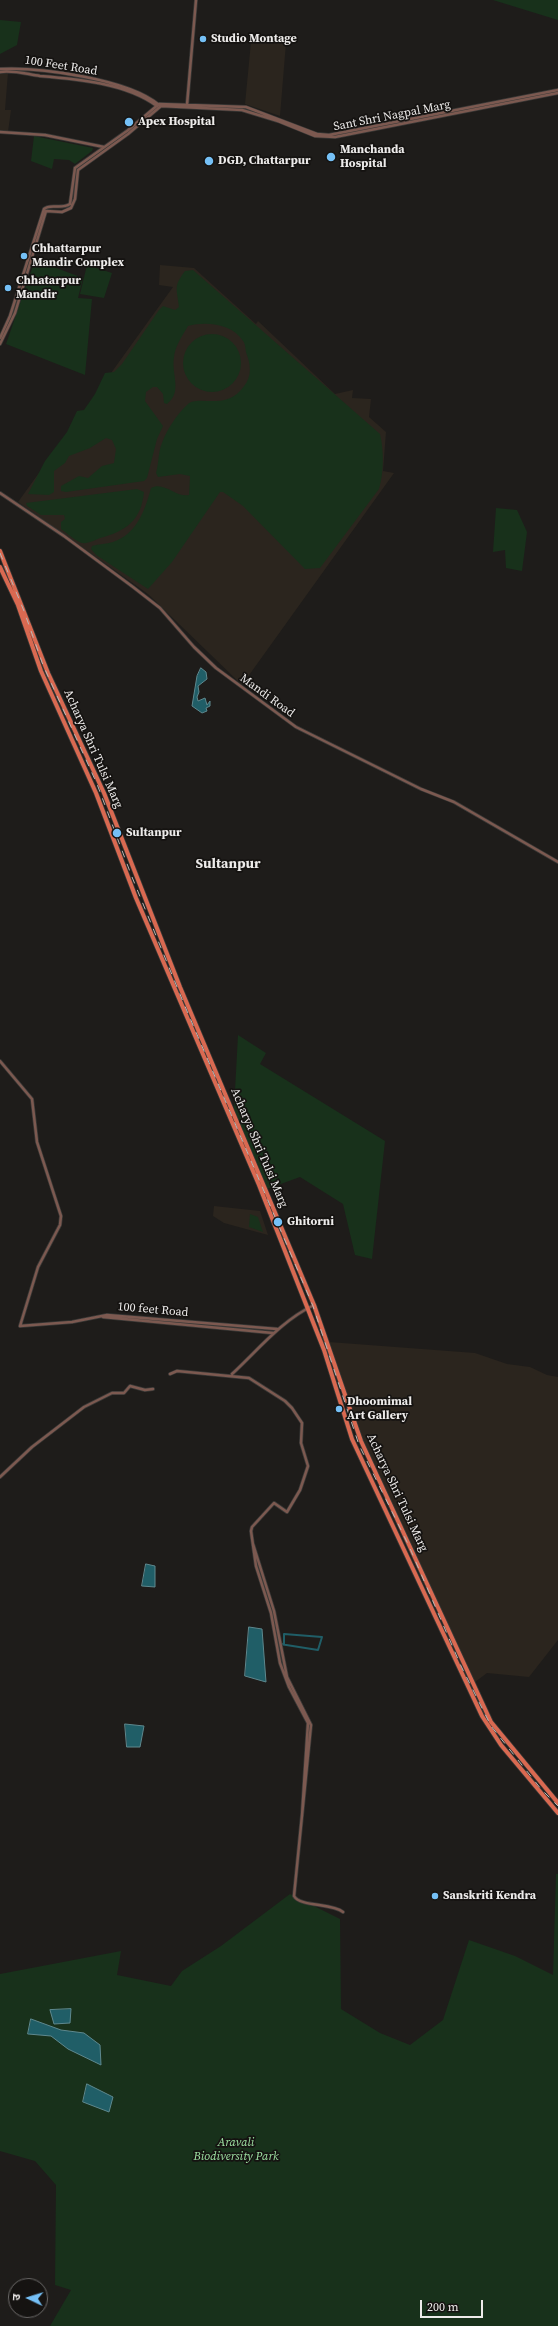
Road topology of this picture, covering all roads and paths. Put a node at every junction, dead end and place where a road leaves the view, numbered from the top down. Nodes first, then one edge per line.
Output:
1 (196, 0) edge
2 (0, 70) edge
3 (558, 91) edge
4 (187, 105) junction
5 (158, 106) junction
6 (427, 118) junction
7 (0, 132) edge
8 (104, 147) junction
9 (107, 148) junction
10 (17, 302) junction
11 (0, 338) edge
12 (0, 344) edge
13 (0, 493) edge
14 (0, 551) edge
15 (0, 567) edge
16 (36, 650) junction
17 (129, 861) junction
18 (558, 862) edge
19 (123, 864) junction
20 (178, 989) junction
21 (0, 1061) edge
22 (314, 1305) junction
23 (308, 1308) junction
24 (103, 1316) junction
25 (190, 1322) junction
26 (189, 1326) junction
27 (276, 1330) junction
28 (273, 1333) junction
29 (170, 1374) dead end
30 (232, 1374) dead end
31 (154, 1389) dead end
32 (0, 1477) edge
33 (412, 1550) junction
34 (404, 1553) junction
35 (544, 1787) junction
36 (539, 1792) junction
37 (558, 1802) edge
38 (558, 1813) edge
39 (343, 1912) dead end

1 - 4 street
2 - 5 street, 100 Feet Road
3 - 6 street, Sant Shri Nagpal Marg
4 - 5 street, Sant Shri Nagpal Marg
4 - 6 street, Sant Shri Nagpal Marg
5 - 6 street, Sant Shri Nagpal Marg
5 - 8 street
5 - 9 street
7 - 8 street
8 - 9 street
8 - 10 street
9 - 10 street
10 - 11 street
10 - 12 street
13 - 18 street, Mandi Road
14 - 16 highway, Acharya Shri Tulsi Marg
15 - 16 highway, Acharya Shri Tulsi Marg
16 - 17 highway, Acharya Shri Tulsi Marg
16 - 19 highway, Acharya Shri Tulsi Marg
17 - 19 highway
17 - 20 highway, Acharya Shri Tulsi Marg
19 - 20 highway, Acharya Shri Tulsi Marg
20 - 22 highway, Acharya Shri Tulsi Marg
20 - 23 highway, Acharya Shri Tulsi Marg
21 - 24 street
22 - 23 street
22 - 33 highway, Acharya Shri Tulsi Marg
23 - 27 street
23 - 34 highway, Acharya Shri Tulsi Marg
24 - 25 street, 100 feet Road
24 - 26 street, 100 feet Road
25 - 26 street
25 - 27 street, 100 feet Road
26 - 28 street, 100 feet Road
27 - 28 street
28 - 30 street
29 - 39 street
31 - 32 street
33 - 34 highway
33 - 35 highway, Acharya Shri Tulsi Marg
34 - 36 highway, Acharya Shri Tulsi Marg
35 - 36 highway
35 - 37 highway, Acharya Shri Tulsi Marg
36 - 38 highway, Acharya Shri Tulsi Marg

